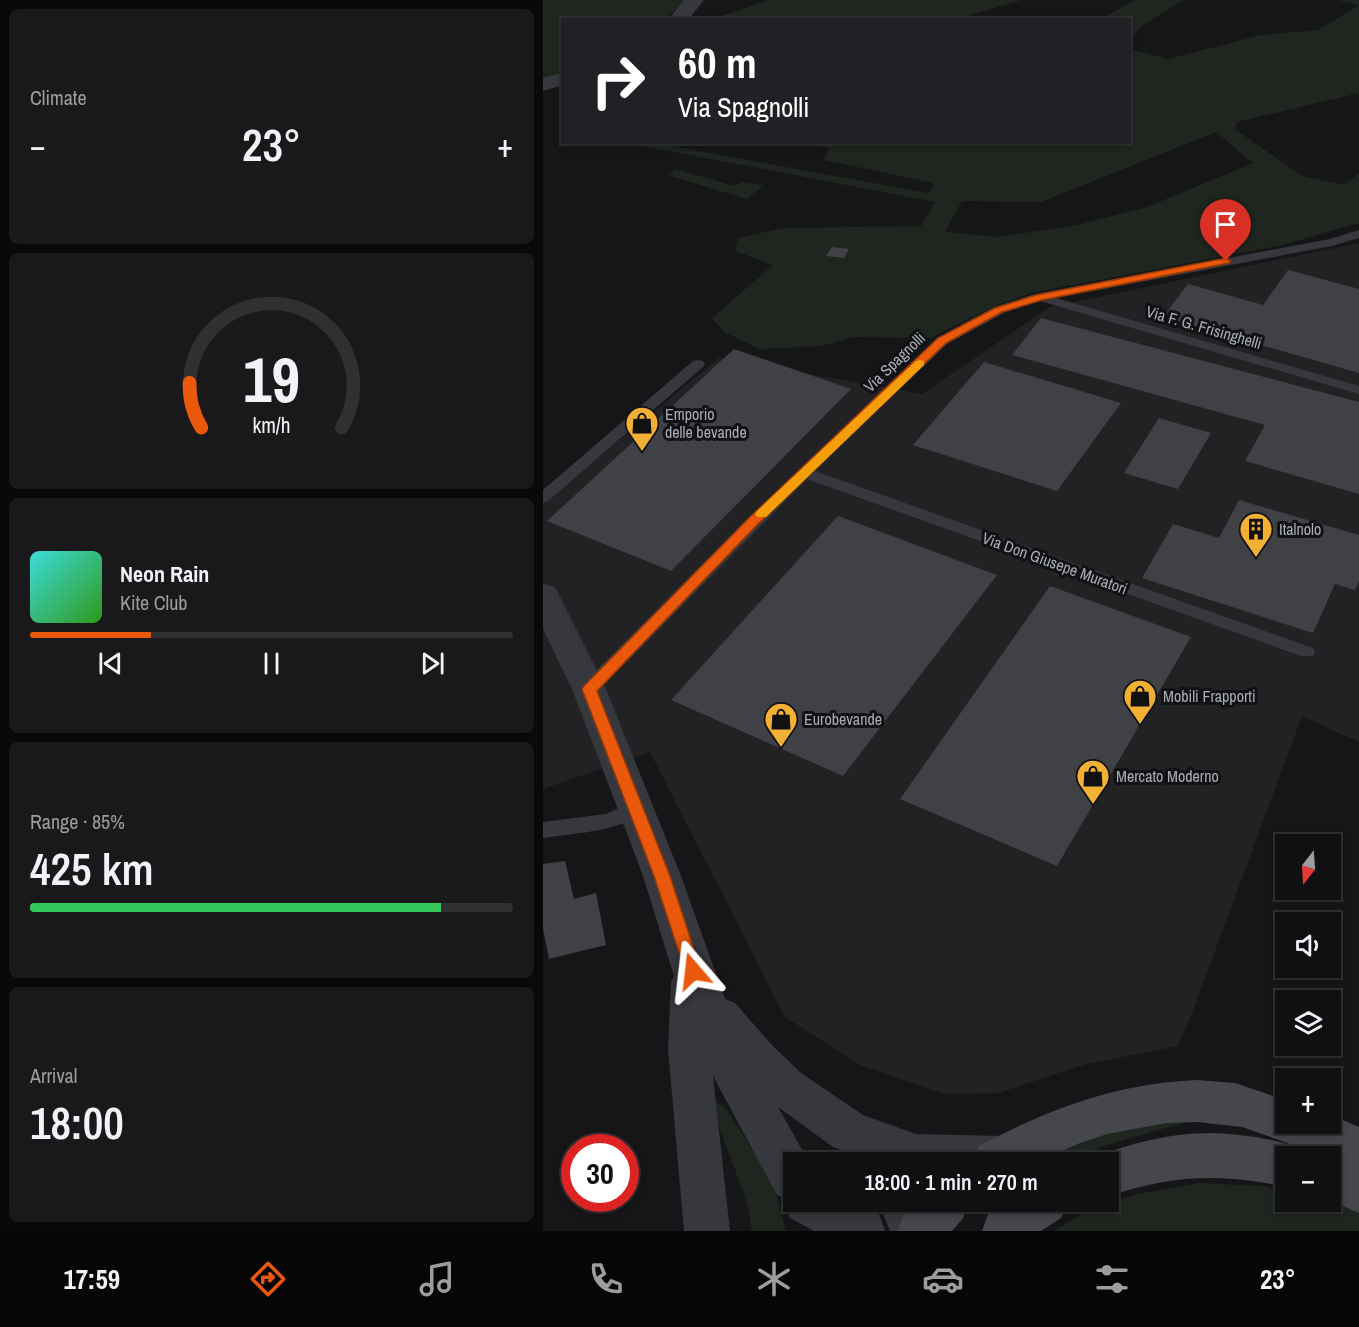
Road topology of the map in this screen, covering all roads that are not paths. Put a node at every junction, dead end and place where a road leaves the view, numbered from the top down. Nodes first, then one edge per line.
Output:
1 (694, 0) edge
2 (679, 18) edge
3 (561, 79) edge
4 (543, 85) edge
5 (1359, 234) edge
6 (1040, 297) junction
7 (698, 364) dead end
8 (1359, 390) edge
9 (804, 473) junction
10 (543, 498) edge
11 (543, 595) edge
12 (1307, 652) dead end
13 (589, 689) junction
14 (636, 807) junction
15 (543, 830) edge
16 (693, 971) junction
17 (1275, 1118) edge
18 (838, 1125) junction
19 (1325, 1134) edge
20 (1359, 1150) edge
21 (861, 1152) edge
22 (903, 1152) edge
23 (1016, 1152) edge
24 (783, 1158) edge
25 (1275, 1163) edge
26 (1119, 1171) edge
27 (1341, 1182) edge
28 (1359, 1190) edge
29 (809, 1212) edge
30 (825, 1212) edge
31 (908, 1212) edge
32 (938, 1212) edge
33 (707, 1231) edge
34 (816, 1231) edge
35 (862, 1231) edge
36 (913, 1231) edge
37 (921, 1231) edge

1 - 2 street
3 - 4 street
5 - 6 lane, Via Spagnolli
6 - 8 lane, Via F. G. Frisinghelli
6 - 9 lane, Via Spagnolli
7 - 10 lane
9 - 12 lane, Via Don Giusepe Muratori
9 - 13 lane, Via Spagnolli
11 - 13 street
13 - 14 street
14 - 15 lane
14 - 16 street
16 - 18 street
16 - 24 street
16 - 33 street
17 - 23 street
18 - 21 street
18 - 22 street
19 - 20 street
25 - 26 street
27 - 28 street
29 - 34 street
30 - 35 street
31 - 36 street
32 - 37 street

